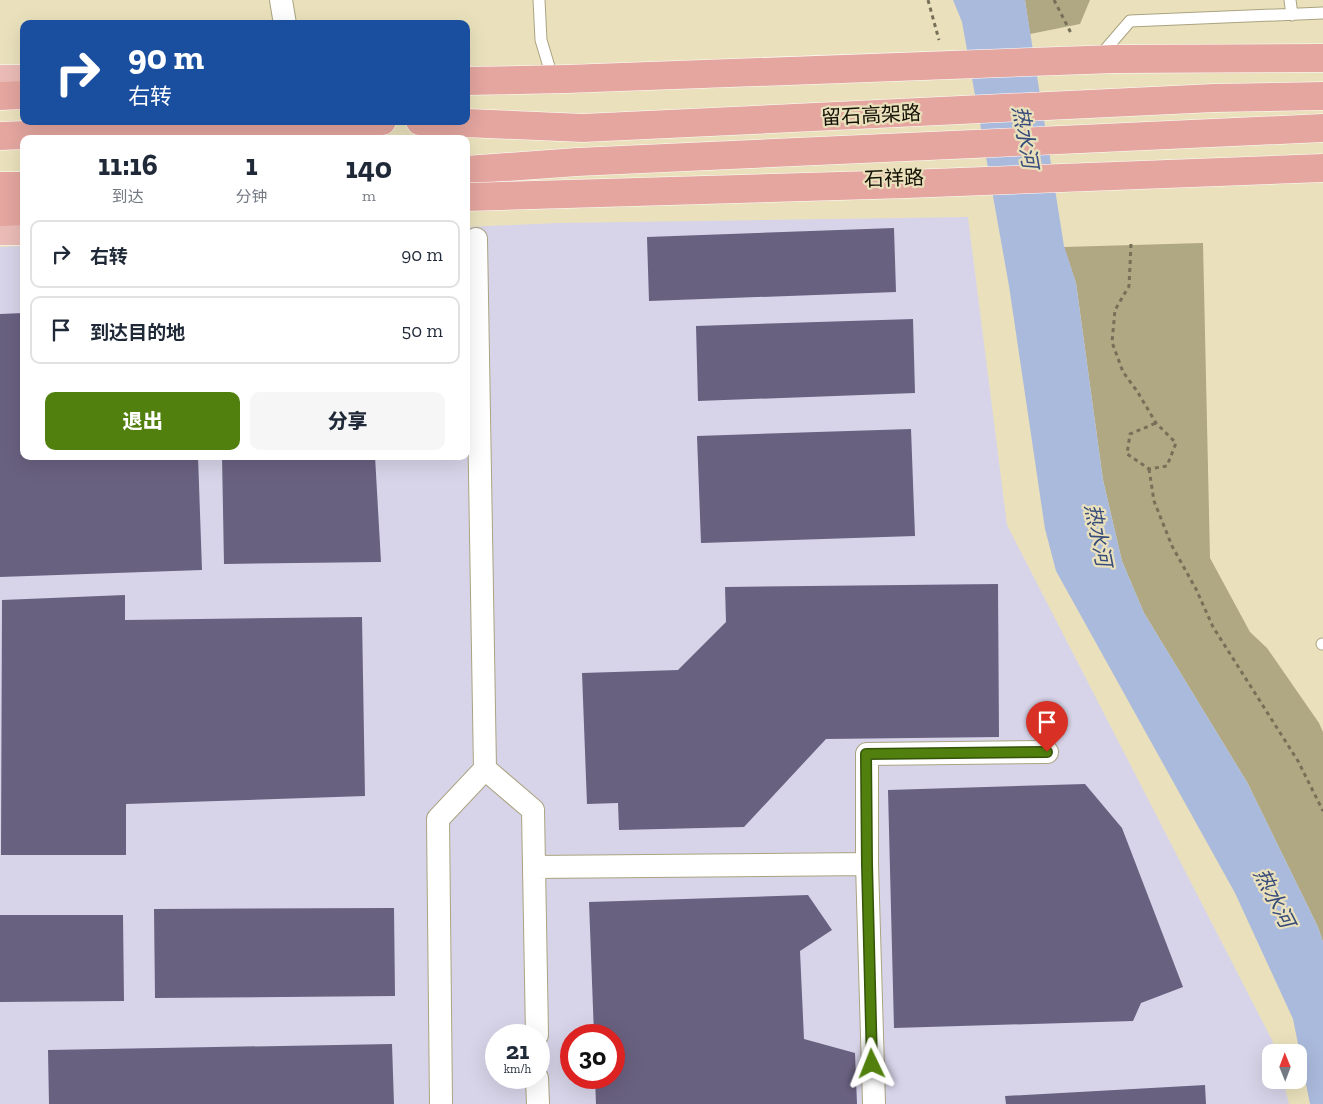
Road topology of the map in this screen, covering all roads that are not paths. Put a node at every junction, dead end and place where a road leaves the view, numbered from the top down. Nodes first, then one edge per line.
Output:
1 (281, 0) edge
2 (539, 0) edge
3 (1290, 0) edge
4 (1323, 14) edge
5 (1292, 15) junction
6 (284, 20) edge
7 (1323, 57) edge
8 (1089, 69) junction
9 (0, 79) edge
10 (20, 79) edge
11 (470, 79) edge
12 (470, 80) edge
13 (557, 91) junction
14 (20, 95) edge
15 (0, 96) edge
16 (1323, 96) edge
17 (470, 123) edge
18 (280, 125) edge
19 (1323, 128) edge
20 (20, 135) edge
21 (25, 135) edge
22 (0, 136) edge
23 (1323, 162) edge
24 (1323, 168) edge
25 (470, 170) edge
26 (0, 186) edge
27 (20, 186) edge
28 (470, 197) edge
29 (470, 210) edge
30 (20, 211) edge
31 (0, 212) edge
32 (0, 231) edge
33 (20, 231) edge
34 (476, 239) dead end
35 (1047, 752) dead end
36 (485, 769) junction
37 (867, 864) junction
38 (534, 867) junction
39 (537, 1024) edge
40 (537, 1089) edge
41 (441, 1104) edge
42 (538, 1104) edge
43 (874, 1104) edge

1 - 6 street
2 - 13 lane
3 - 5 lane
4 - 5 lane
5 - 8 lane
7 - 8 main road
7 - 11 highway, bridge
8 - 13 main road
9 - 10 main road
12 - 13 main road
14 - 15 highway
16 - 17 highway, 留石高架路
18 - 21 highway
19 - 25 highway, 留石高架路
20 - 22 highway
23 - 29 main road, 石祥路
24 - 28 highway, bridge
26 - 27 highway
30 - 31 highway
32 - 33 main road
34 - 36 street
35 - 37 street
36 - 38 street
36 - 41 street
37 - 38 street
37 - 43 street
38 - 39 street
40 - 42 street

